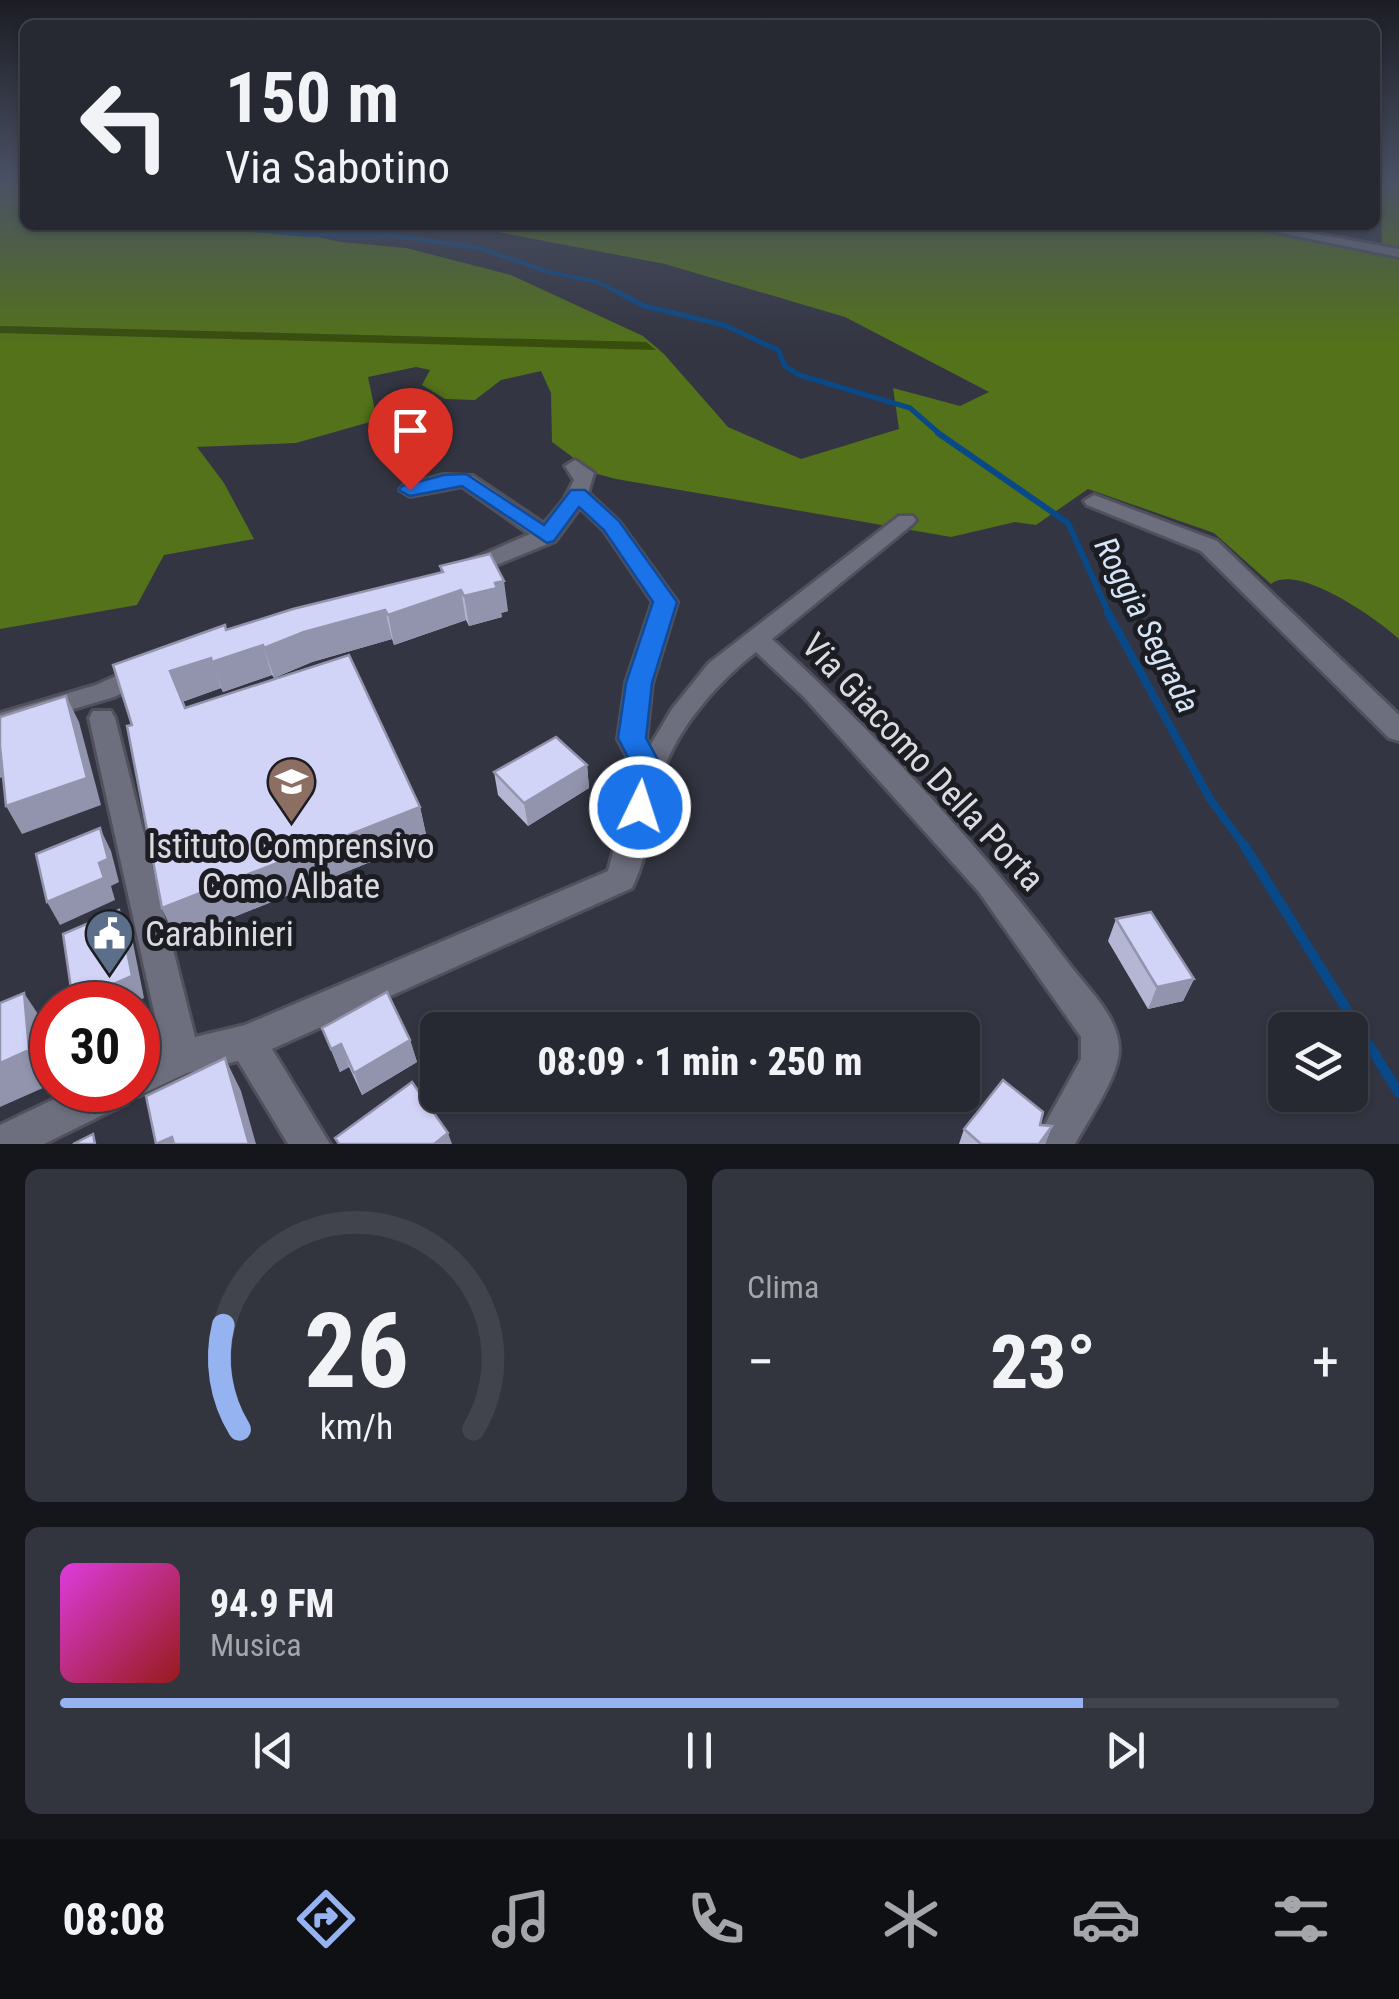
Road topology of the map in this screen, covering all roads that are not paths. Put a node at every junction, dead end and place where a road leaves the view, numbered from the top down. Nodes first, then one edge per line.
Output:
1 (1314, 237) edge
2 (1399, 253) edge
3 (575, 466) dead end
4 (410, 490) dead end
5 (578, 495) junction
6 (1094, 501) dead end
7 (906, 520) dead end
8 (547, 536) junction
9 (438, 582) edge
10 (758, 640) junction
11 (175, 656) edge
12 (102, 718) dead end
13 (0, 722) edge
14 (1399, 731) edge
15 (649, 771) junction
16 (248, 1042) junction
17 (182, 1057) junction
18 (160, 1068) edge
19 (68, 1112) edge
20 (2, 1144) edge
21 (310, 1144) edge
22 (1054, 1144) edge

1 - 2 street
3 - 5 street
4 - 8 street
5 - 8 street
5 - 15 street
6 - 14 street
7 - 10 street, Via Giacomo Della Porta
8 - 9 street
10 - 15 street, Via Giacomo Della Porta
10 - 22 street, Via Giacomo Della Porta
11 - 13 street
12 - 17 street
15 - 16 street, Via Giacomo Della Porta
16 - 17 street
16 - 21 street
17 - 18 street
19 - 20 street

